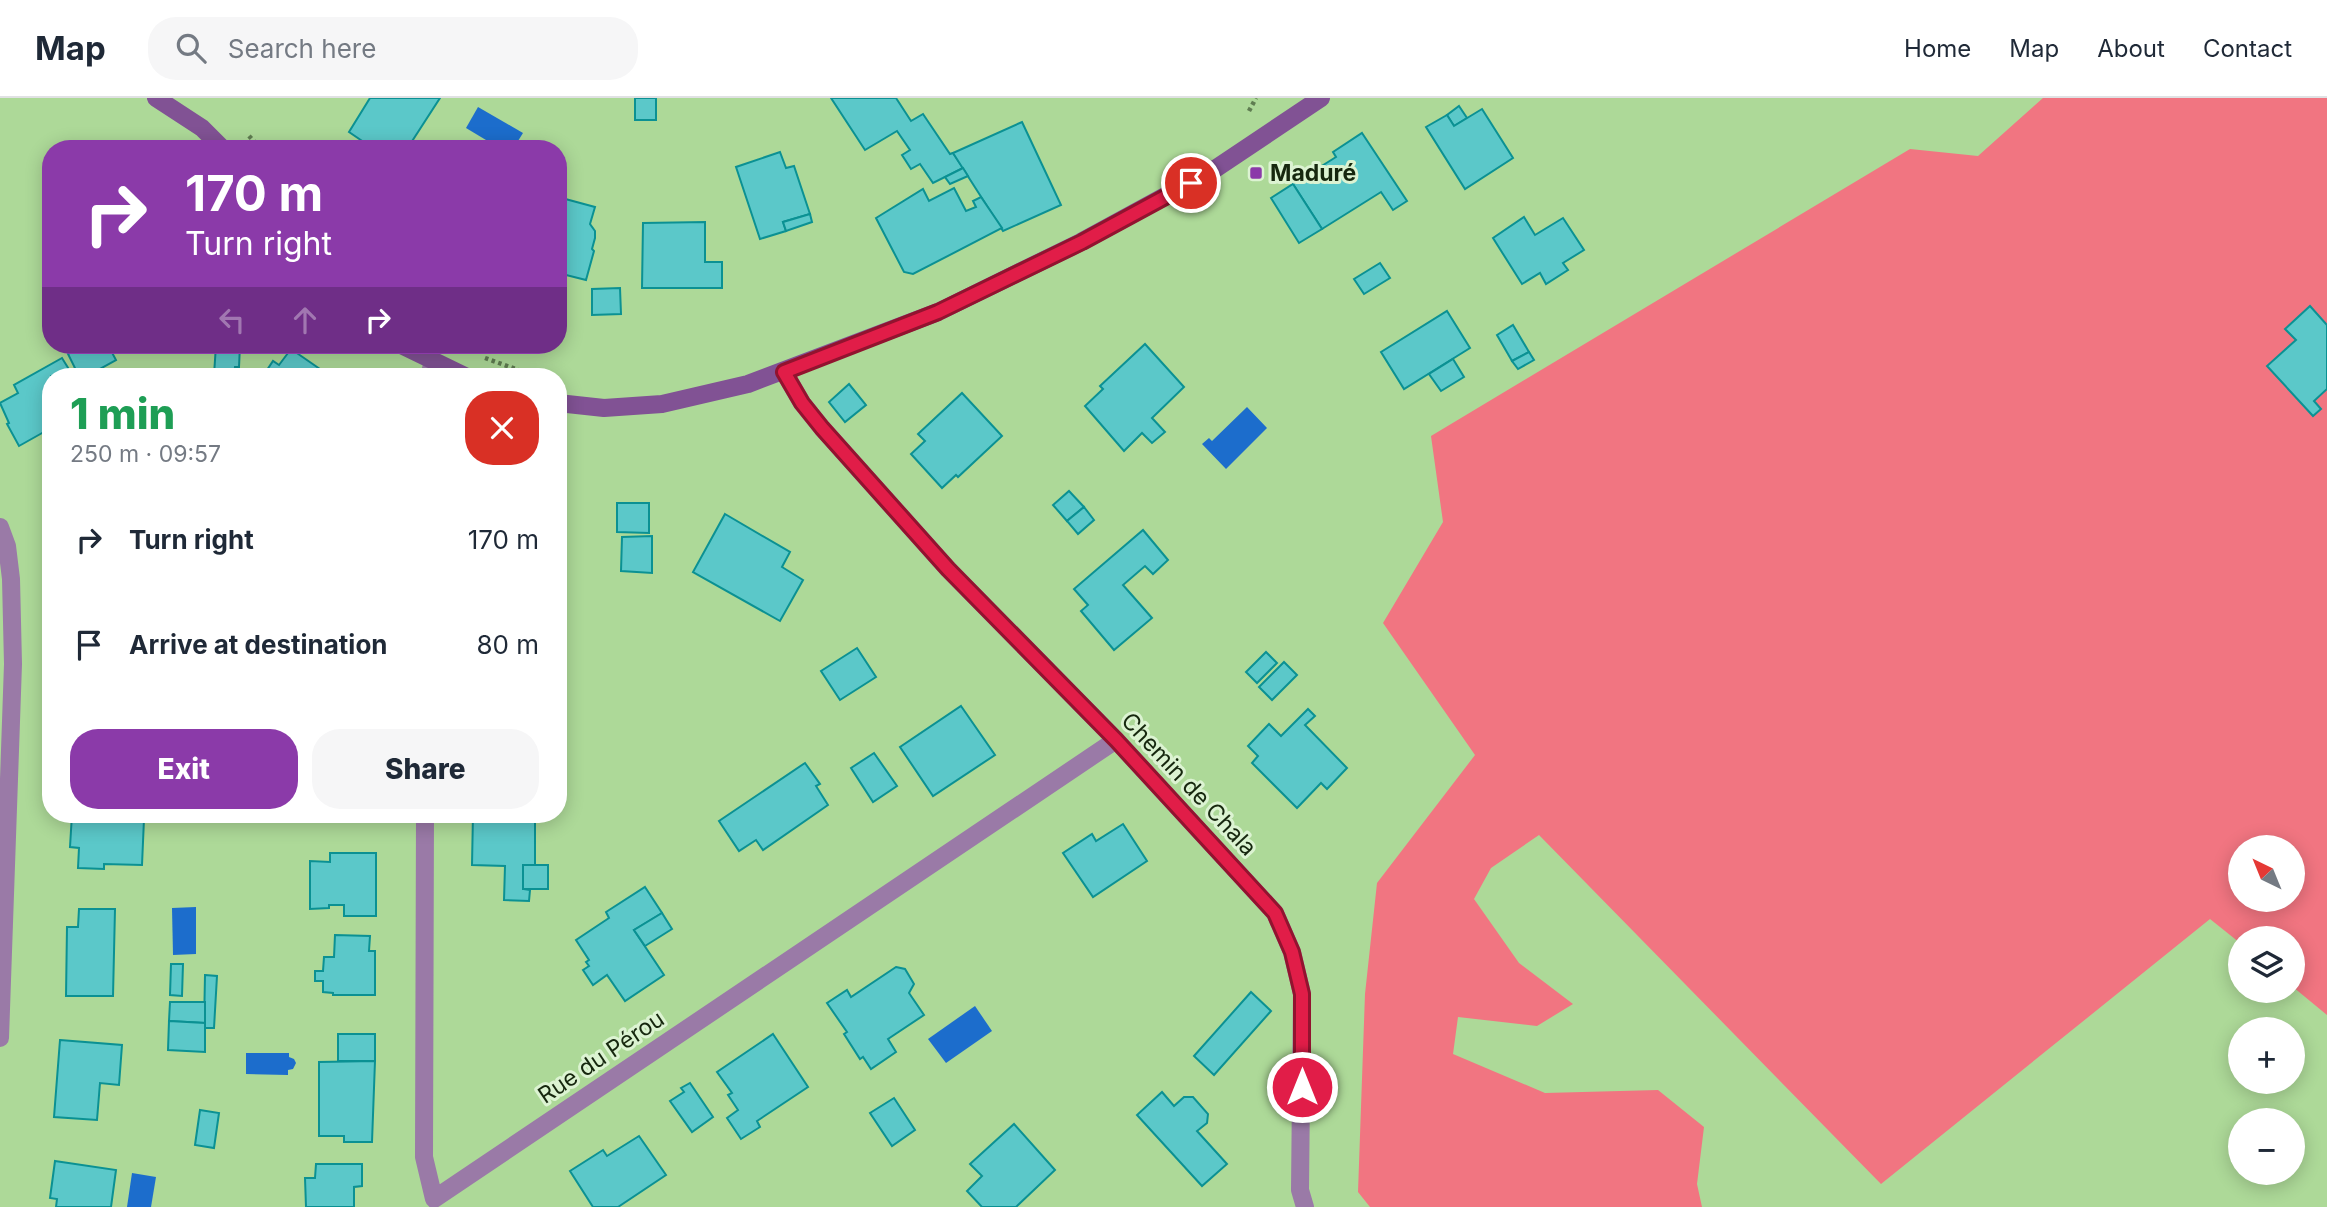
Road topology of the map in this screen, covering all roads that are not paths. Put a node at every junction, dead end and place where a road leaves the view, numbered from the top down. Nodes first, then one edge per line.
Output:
1 (156, 98) edge
2 (1321, 98) edge
3 (214, 140) edge
4 (412, 354) edge
5 (430, 368) edge
6 (784, 372) junction
7 (567, 404) edge
8 (0, 527) edge
9 (1116, 740) junction
10 (425, 823) edge
11 (0, 1038) edge
12 (428, 1203) edge
13 (1305, 1207) edge

1 - 3 main road
2 - 6 main road
4 - 5 main road
6 - 7 main road
6 - 9 street, Chemin de Chala
8 - 11 street
9 - 12 street, Rue du Pérou
9 - 13 street, Chemin de Chala
10 - 12 street, Rue du Pérou

